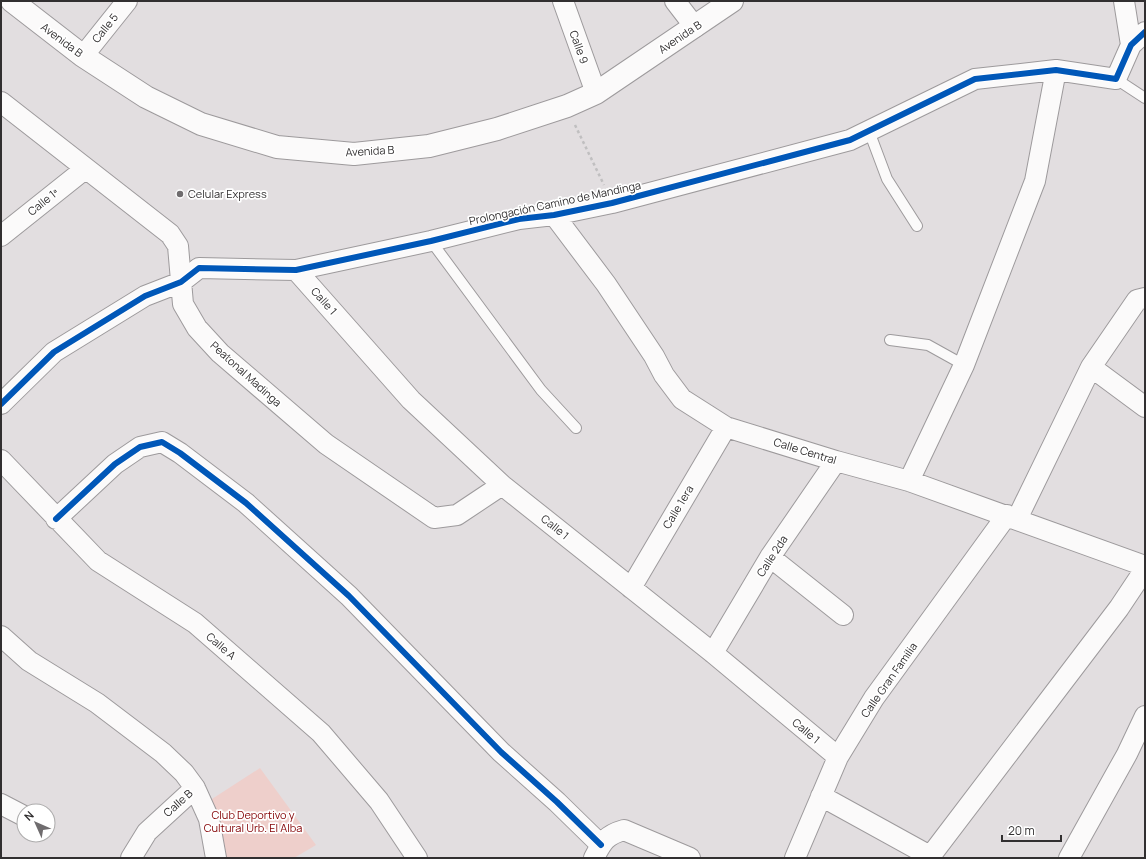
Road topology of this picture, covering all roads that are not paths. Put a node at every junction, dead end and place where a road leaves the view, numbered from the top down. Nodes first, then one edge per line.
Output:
1 (12, 1) edge
2 (127, 1) edge
3 (563, 1) edge
4 (675, 1) edge
5 (732, 1) edge
6 (1124, 1) edge
7 (695, 27) junction
8 (1138, 39) edge
9 (83, 56) junction
10 (1056, 70) junction
11 (1116, 79) junction
12 (596, 93) junction
13 (1145, 98) edge
14 (1, 102) edge
15 (869, 131) junction
16 (84, 169) junction
17 (554, 214) junction
18 (917, 226) dead end
19 (1, 236) edge
20 (431, 241) junction
21 (296, 270) junction
22 (181, 282) junction
23 (1145, 298) edge
24 (890, 340) dead end
25 (964, 365) junction
26 (1091, 367) junction
27 (1, 404) edge
28 (1145, 407) edge
29 (726, 427) junction
30 (576, 428) dead end
31 (1, 460) edge
32 (836, 461) junction
33 (909, 481) junction
34 (502, 485) junction
35 (1012, 517) junction
36 (56, 519) junction
37 (770, 557) junction
38 (1145, 566) edge
39 (1145, 569) edge
40 (630, 588) junction
41 (843, 615) dead end
42 (1, 636) edge
43 (713, 653) junction
44 (1145, 716) edge
45 (838, 757) junction
46 (195, 788) junction
47 (821, 796) junction
48 (1, 804) edge
49 (16, 812) edge
50 (597, 851) edge
51 (131, 858) edge
52 (216, 858) edge
53 (417, 858) edge
54 (690, 858) edge
55 (795, 858) edge
56 (1069, 858) edge

1 - 9 main road, Avenida B
2 - 9 street, Calle 5
3 - 12 street, Calle 9
4 - 7 street
5 - 7 main road, Avenida B
6 - 8 street
7 - 12 main road, Avenida B
8 - 11 street
9 - 12 main road, Avenida B
10 - 11 street, Prolongación Camino de Mandinga
10 - 15 street, Prolongación Camino de Mandinga
10 - 25 street
11 - 13 lane, Prolongación Camino de Mandinga
14 - 16 street, Peatonal Madinga
15 - 17 street, Prolongación Camino de Mandinga
15 - 18 lane
16 - 19 street, Calle 1ª
16 - 22 street, Peatonal Madinga
17 - 20 street, Prolongación Camino de Mandinga
17 - 29 street, Calle Central
20 - 21 street, Prolongación Camino de Mandinga
20 - 30 lane
21 - 22 street, Prolongación Camino de Mandinga
21 - 34 street, Calle 1
22 - 27 street, Prolongación Camino de Mandinga
22 - 34 street, Peatonal Madinga
23 - 26 street, Calle Gran Familia
24 - 25 lane
25 - 33 street
26 - 28 street
26 - 35 street, Calle Gran Familia
29 - 32 street, Calle Central
29 - 40 street, Calle 1era
31 - 36 street, Calle A
32 - 33 street, Calle Central
32 - 37 street, Calle 2da
33 - 35 street, Calle Central
34 - 40 street, Calle 1
35 - 38 street, Calle Central
35 - 45 street, Calle Gran Familia
36 - 50 street
36 - 53 street, Calle A
37 - 41 street
37 - 43 street, Calle 2da
39 - 47 street
40 - 43 street, Calle 1
42 - 46 street
43 - 45 street, Calle 1
44 - 56 street
45 - 47 street, Calle Gran Familia
46 - 51 street, Calle B
46 - 52 street, Calle B
47 - 55 street, Calle Gran Familia
48 - 49 street
50 - 54 street

